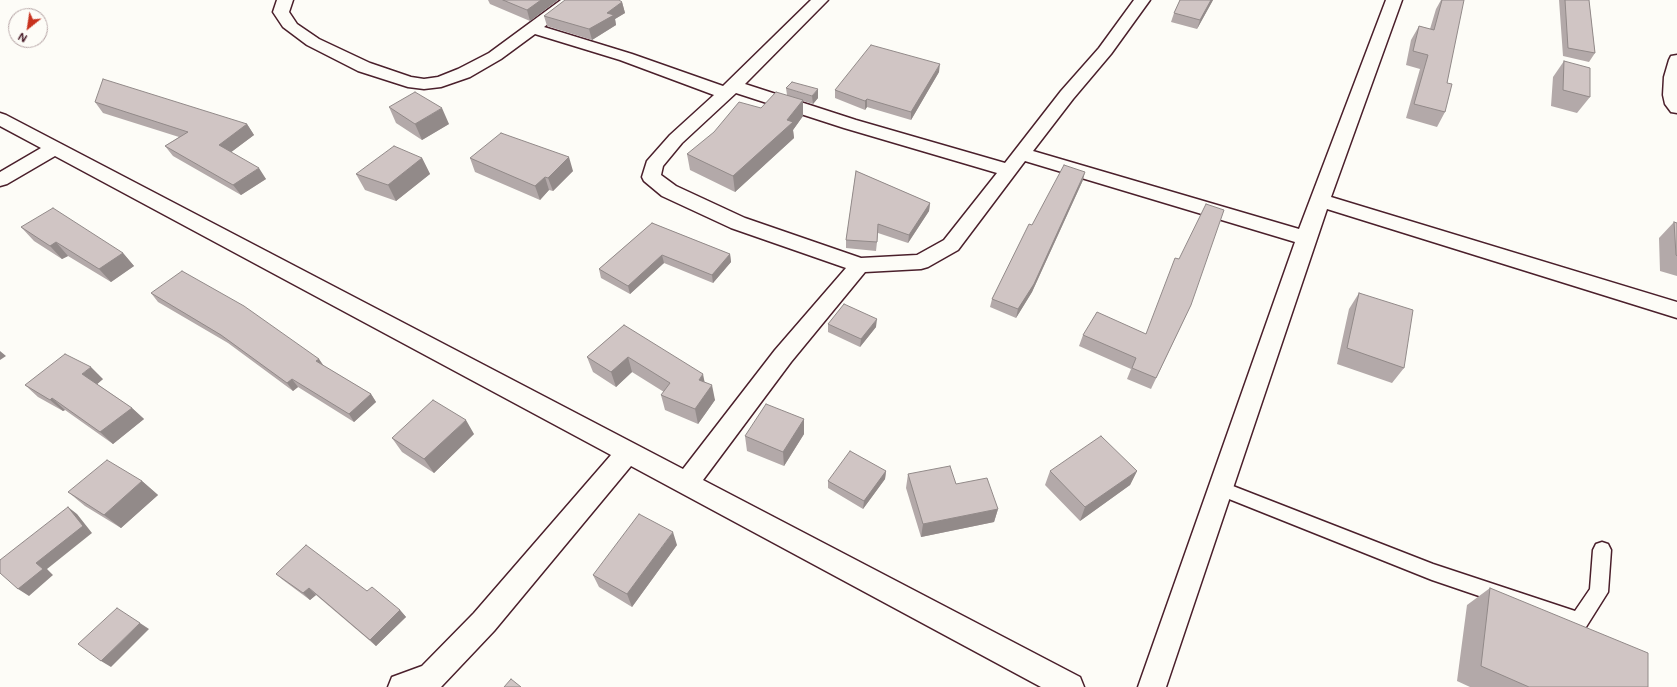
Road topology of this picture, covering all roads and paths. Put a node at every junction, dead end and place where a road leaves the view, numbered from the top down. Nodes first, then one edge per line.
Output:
1 (285, 0) edge
2 (571, 0) edge
3 (820, 0) edge
4 (1142, 0) edge
5 (1394, 0) edge
6 (534, 29) junction
7 (1677, 60) edge
8 (729, 89) junction
9 (1677, 108) edge
10 (0, 119) edge
11 (55, 148) junction
12 (1015, 162) junction
13 (0, 180) edge
14 (1320, 200) junction
15 (1306, 238) junction
16 (860, 265) junction
17 (1677, 310) edge
18 (628, 452) junction
19 (687, 482) junction
20 (1220, 488) junction
21 (1602, 550) dead end
22 (432, 682) edge
23 (1159, 684) edge
24 (402, 687) edge
25 (1070, 687) edge

1 - 6 street
2 - 6 street
3 - 8 street
4 - 12 street
5 - 14 street
6 - 8 street
7 - 9 street
8 - 12 street
8 - 16 street
10 - 11 street
11 - 13 street
11 - 18 street
12 - 15 street
12 - 16 street
14 - 15 street
14 - 17 street
15 - 20 street
16 - 19 street
18 - 19 street
18 - 22 street
19 - 25 street
20 - 21 lane
20 - 23 street
22 - 24 street

